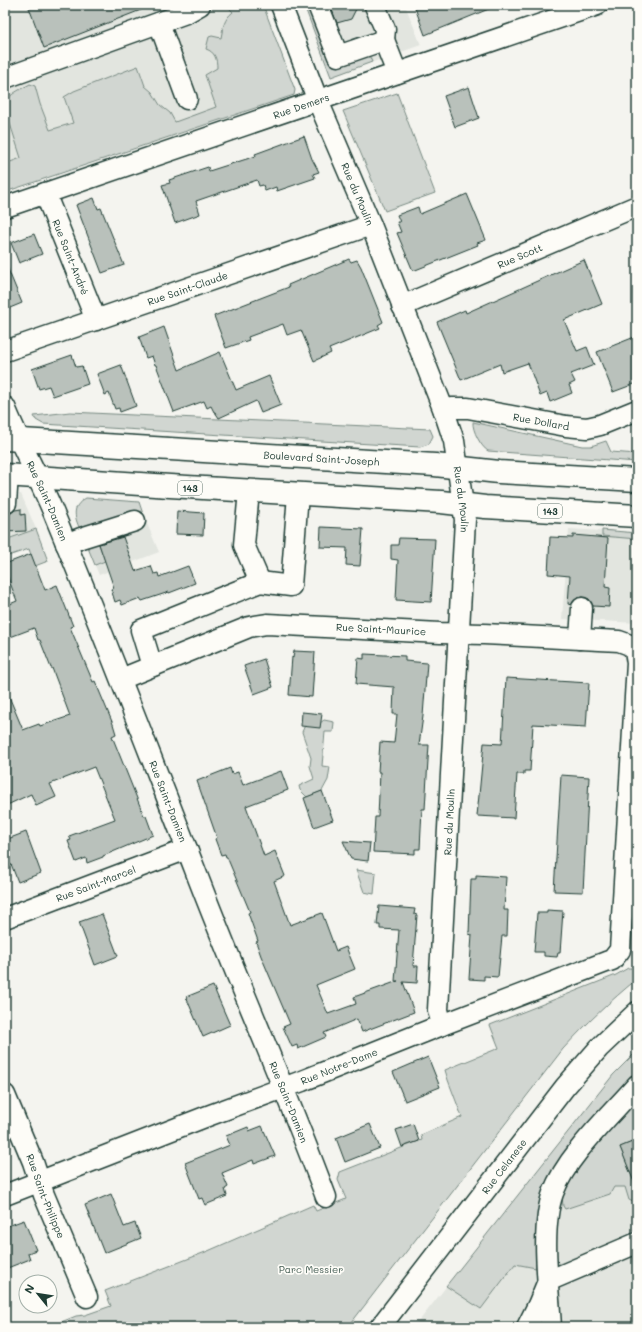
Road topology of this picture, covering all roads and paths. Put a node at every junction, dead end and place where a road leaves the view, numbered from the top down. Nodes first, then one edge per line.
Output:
1 (200, 5) edge
2 (281, 5) edge
3 (318, 5) edge
4 (597, 5) edge
5 (375, 6) edge
6 (159, 23) junction
7 (384, 40) junction
8 (397, 73) junction
9 (5, 78) edge
10 (187, 99) dead end
11 (318, 101) junction
12 (45, 194) junction
13 (637, 206) edge
14 (5, 207) edge
15 (371, 225) junction
16 (402, 306) junction
17 (96, 320) junction
18 (5, 351) edge
19 (5, 407) edge
20 (637, 410) edge
21 (444, 411) junction
22 (12, 440) edge
23 (458, 467) junction
24 (6, 475) edge
25 (38, 477) junction
26 (637, 480) edge
27 (249, 491) junction
28 (298, 494) junction
29 (6, 503) edge
30 (463, 504) junction
31 (637, 516) edge
32 (135, 521) dead end
33 (66, 544) junction
34 (260, 582) junction
35 (582, 608) dead end
36 (459, 633) junction
37 (580, 639) junction
38 (637, 663) edge
39 (152, 666) junction
40 (121, 679) junction
41 (187, 849) junction
42 (5, 918) edge
43 (637, 1012) edge
44 (442, 1025) junction
45 (637, 1085) edge
46 (284, 1088) junction
47 (5, 1095) edge
48 (40, 1182) junction
49 (5, 1195) edge
50 (326, 1197) dead end
51 (637, 1244) edge
52 (548, 1281) junction
53 (87, 1297) dead end
54 (380, 1327) edge
55 (526, 1327) edge
56 (551, 1327) edge

1 - 6 street
2 - 11 street, Rue du Moulin
3 - 7 street
4 - 8 street, Rue Demers
5 - 7 street
6 - 9 street
6 - 10 street
7 - 8 street
8 - 11 street, Rue Demers
11 - 12 street, Rue Demers
11 - 15 street, Rue du Moulin
12 - 14 street, Rue Demers
12 - 17 street, Rue Saint-André
13 - 16 street, Rue Scott
15 - 16 street, Rue du Moulin
15 - 17 street, Rue Saint-Claude
16 - 21 street, Rue du Moulin
17 - 18 street, Rue Saint-Claude
19 - 22 street, Rue Saint-Damien
20 - 21 street, Rue Dollard
21 - 23 street, Rue du Moulin
22 - 23 main road, Boulevard Saint-Joseph
22 - 25 street, Rue Saint-Damien
23 - 26 main road, Boulevard Saint-Joseph
23 - 30 street, Rue du Moulin
24 - 25 main road, 143
24 - 29 street
25 - 27 main road, 143
25 - 33 street, Rue Saint-Damien
27 - 28 main road, 143
27 - 34 street
28 - 30 main road, 143
28 - 34 street
30 - 31 main road, 143
30 - 36 street, Rue du Moulin
32 - 33 street
33 - 40 street, Rue Saint-Damien
34 - 39 street
35 - 37 street
36 - 37 street, Rue Saint-Maurice
36 - 39 street, Rue Saint-Maurice
36 - 44 street, Rue du Moulin
37 - 38 street, Rue Saint-Maurice
38 - 44 street, Rue Notre-Dame
39 - 40 street, Rue Saint-Maurice
40 - 41 street, Rue Saint-Damien
41 - 42 street, Rue Saint-Marcel
41 - 46 street, Rue Saint-Damien
43 - 54 street, Rue Celanese
44 - 46 street, Rue Notre-Dame
45 - 52 street
46 - 48 street, Rue Notre-Dame
46 - 50 street, Rue Saint-Damien
47 - 48 street, Rue Saint-Philippe
48 - 49 street, Rue Notre-Dame
48 - 53 street, Rue Saint-Philippe
51 - 52 street
52 - 55 street
52 - 56 street

